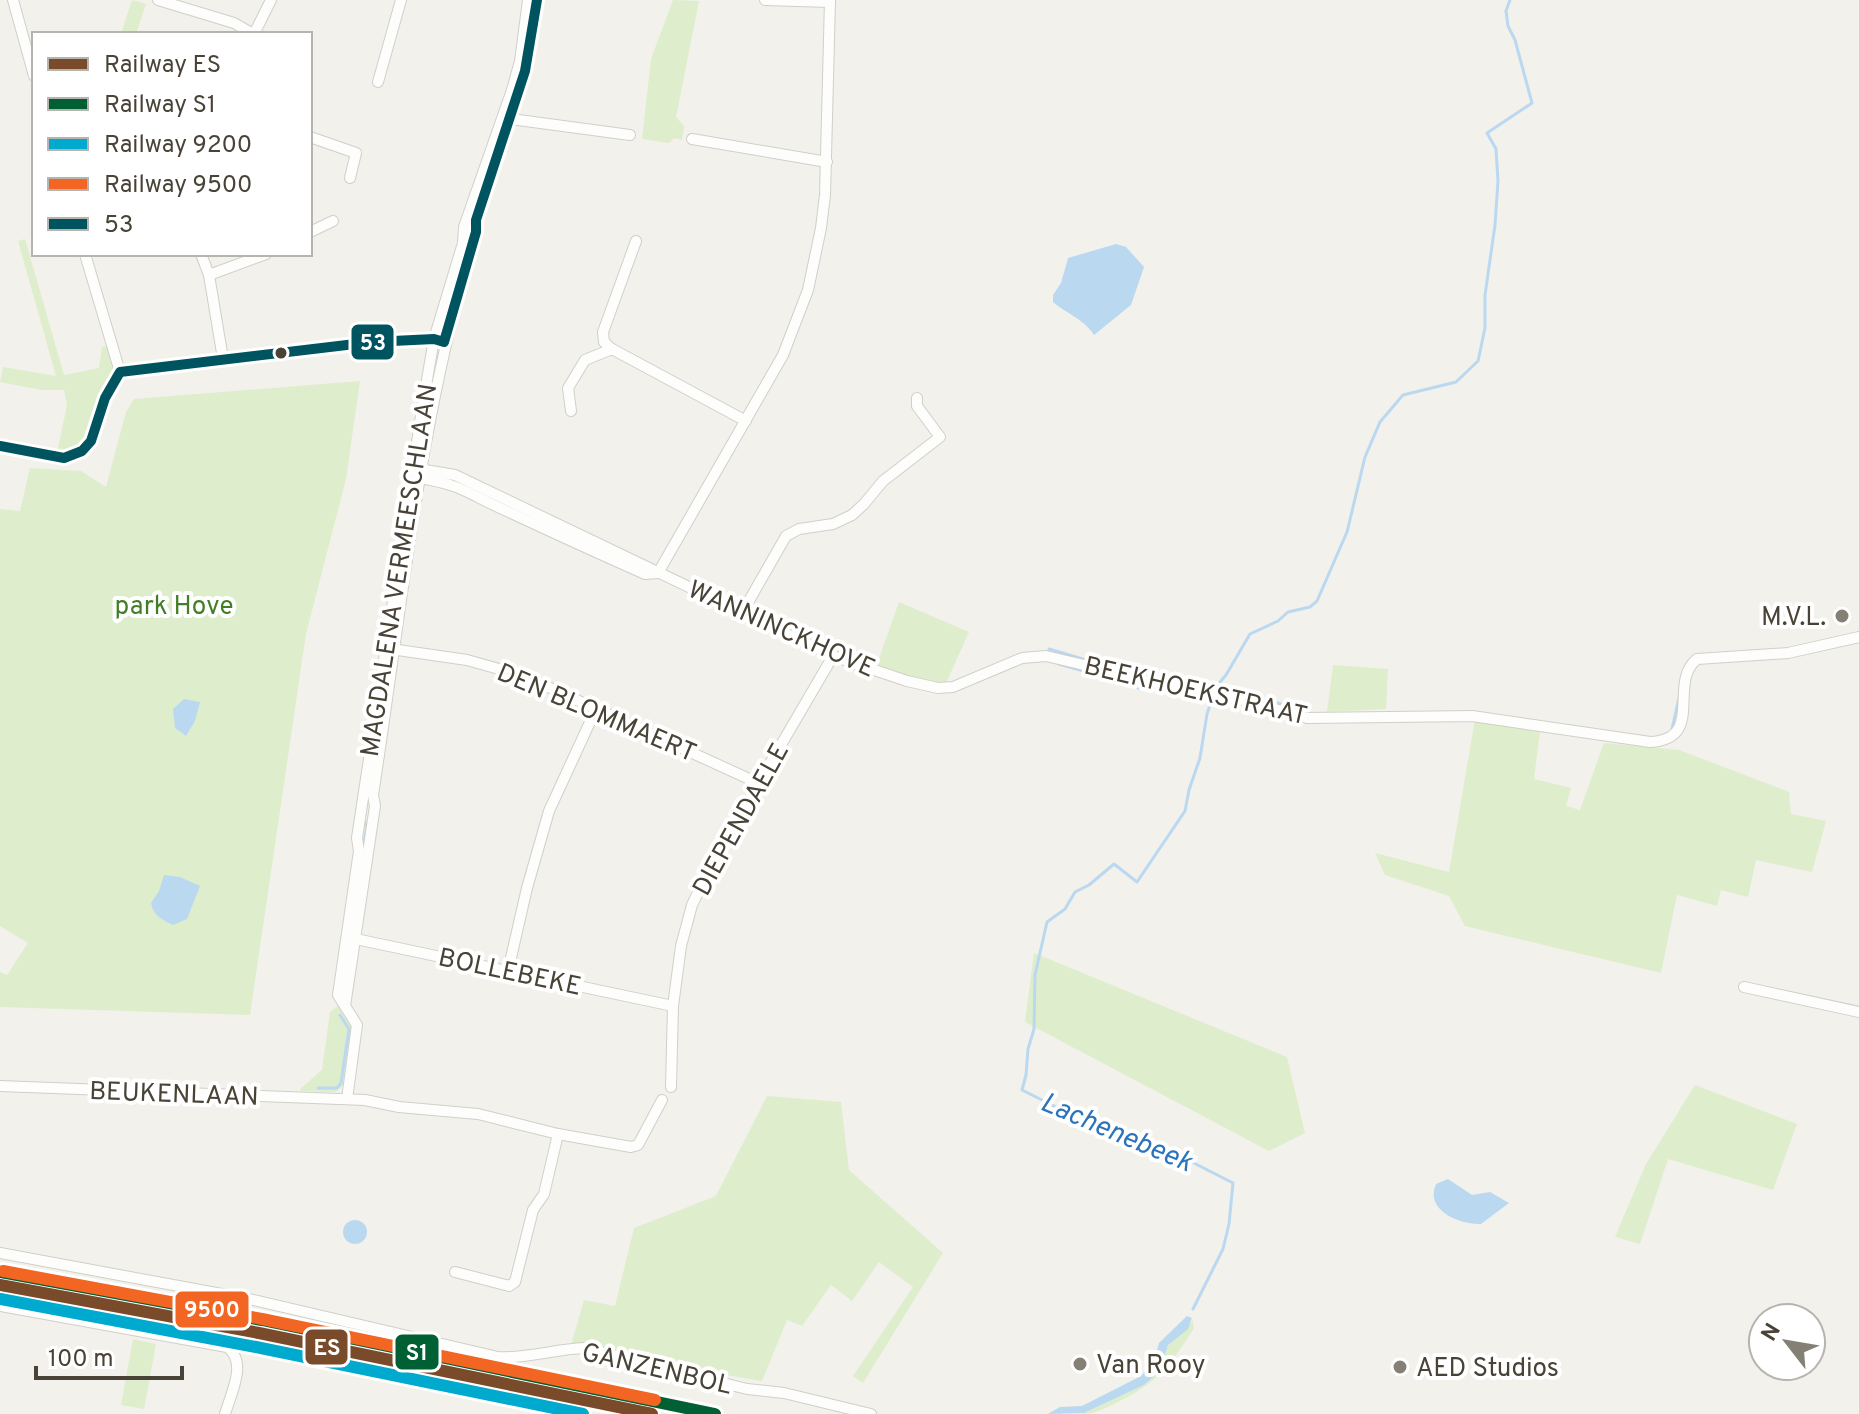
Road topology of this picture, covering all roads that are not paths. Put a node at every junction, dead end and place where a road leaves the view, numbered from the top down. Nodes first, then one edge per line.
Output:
1 (13, 0) edge
2 (158, 0) edge
3 (271, 0) edge
4 (401, 0) edge
5 (528, 0) edge
6 (537, 0) edge
7 (765, 0) edge
8 (830, 1) edge
9 (250, 32) edge
10 (254, 32) edge
11 (32, 69) edge
12 (378, 82) dead end
13 (505, 118) junction
14 (630, 135) dead end
15 (312, 138) edge
16 (692, 139) dead end
17 (827, 162) junction
18 (350, 178) dead end
19 (333, 221) dead end
20 (312, 231) edge
21 (636, 241) dead end
22 (86, 256) edge
23 (202, 256) edge
24 (261, 256) edge
25 (209, 275) junction
26 (439, 340) junction
27 (612, 349) junction
28 (223, 359) junction
29 (120, 372) junction
30 (917, 398) dead end
31 (571, 411) dead end
32 (746, 421) junction
33 (0, 446) edge
34 (417, 473) junction
35 (658, 573) junction
36 (742, 613) junction
37 (1859, 637) edge
38 (390, 649) junction
39 (833, 656) junction
40 (953, 687) joint
41 (596, 709) junction
42 (758, 783) junction
43 (351, 938) junction
44 (508, 971) junction
45 (1744, 987) dead end
46 (673, 1006) junction
47 (1859, 1012) edge
48 (0, 1086) edge
49 (671, 1087) dead end
50 (347, 1099) junction
51 (662, 1100) dead end
52 (558, 1134) junction
53 (0, 1253) edge
54 (455, 1272) dead end
55 (0, 1306) edge
56 (225, 1414) edge
57 (871, 1414) edge

1 - 11 street
2 - 9 street
3 - 10 street
4 - 12 street
5 - 13 street, MAGDALENA VERMEESCHLAAN
6 - 13 street, MAGDALENA VERMEESCHLAAN
7 - 8 street
8 - 17 street
13 - 14 street
13 - 26 street, MAGDALENA VERMEESCHLAAN
15 - 18 street
16 - 17 street
17 - 32 street
19 - 20 street
21 - 27 street
22 - 29 street
23 - 25 street
24 - 25 street
25 - 28 street
26 - 28 street
26 - 34 street, MAGDALENA VERMEESCHLAAN
27 - 31 street
27 - 32 street
28 - 29 street
29 - 33 street
30 - 36 street
32 - 35 street
34 - 35 street, WANNINCKHOVE
34 - 38 street, MAGDALENA VERMEESCHLAAN
35 - 36 street, WANNINCKHOVE
36 - 39 street, WANNINCKHOVE
37 - 40 street, BEEKHOEKSTRAAT
38 - 41 street, DEN BLOMMAERT
38 - 43 street, MAGDALENA VERMEESCHLAAN
39 - 40 street, WANNINCKHOVE
39 - 42 street, DIEPENDAELE
41 - 42 street, DEN BLOMMAERT
41 - 44 street
42 - 46 street, DIEPENDAELE
43 - 44 street, BOLLEBEKE
43 - 50 street, MAGDALENA VERMEESCHLAAN
44 - 46 street, BOLLEBEKE
45 - 47 street
46 - 49 street, DIEPENDAELE
48 - 50 street, BEUKENLAAN
50 - 52 street, BEUKENLAAN
51 - 52 street, BEUKENLAAN
52 - 54 street
53 - 57 street, GANZENBOL
55 - 56 street

